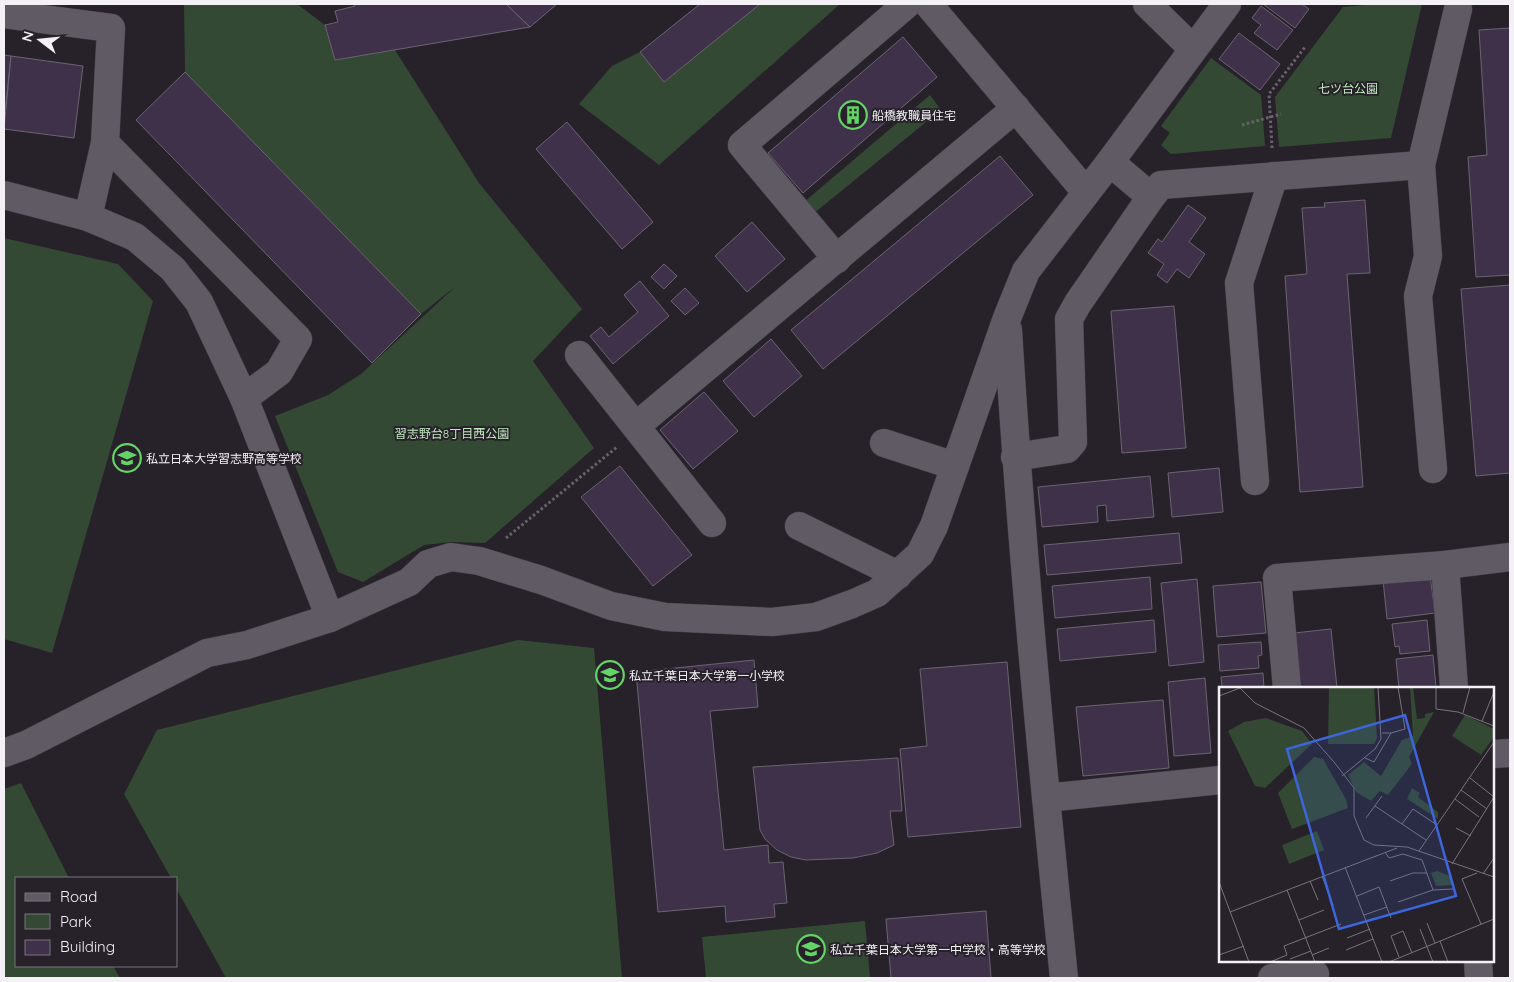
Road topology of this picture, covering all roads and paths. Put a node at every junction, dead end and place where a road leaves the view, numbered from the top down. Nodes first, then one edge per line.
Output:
1 (906, 4) edge
2 (928, 4) edge
3 (1146, 4) edge
4 (1226, 4) edge
5 (1458, 9) dead end
6 (4, 14) edge
7 (1305, 47) dead end
8 (1193, 49) junction
9 (1016, 108) junction
10 (1281, 114) dead end
11 (1270, 117) junction
12 (1242, 125) dead end
13 (105, 143) junction
14 (1110, 162) junction
15 (1421, 165) junction
16 (1274, 176) junction
17 (1086, 192) junction
18 (4, 195) edge
19 (1151, 197) junction
20 (88, 217) junction
21 (837, 258) junction
22 (1007, 318) junction
23 (579, 355) dead end
24 (244, 398) junction
25 (637, 428) junction
26 (884, 444) dead end
27 (1015, 457) junction
28 (955, 466) junction
29 (1433, 469) dead end
30 (1255, 481) dead end
31 (712, 523) dead end
32 (524, 524) dead end
33 (799, 526) dead end
34 (1510, 557) edge
35 (1445, 565) junction
36 (898, 575) junction
37 (330, 618) junction
38 (1286, 687) edge
39 (1454, 687) edge
40 (4, 753) edge
41 (1510, 753) edge
42 (1494, 754) edge
43 (1219, 780) edge
44 (1046, 798) junction
45 (1478, 962) edge
46 (1315, 974) dead end
47 (1064, 978) edge
48 (1272, 978) edge
49 (1479, 978) edge

1 - 21 street
2 - 9 street
3 - 8 street
4 - 8 street
5 - 15 street
6 - 13 street
7 - 11 path
8 - 14 street
9 - 17 street
9 - 21 street
10 - 11 path
11 - 12 path
11 - 16 path
13 - 20 street
13 - 24 street
14 - 17 street
14 - 19 street
15 - 16 street
15 - 29 street
16 - 19 street
16 - 30 street
17 - 22 street
18 - 20 street
19 - 27 street
20 - 24 street
21 - 25 street
22 - 27 street
22 - 28 street
23 - 25 street
24 - 37 street
25 - 31 street
25 - 32 path
26 - 28 street
27 - 44 street
28 - 36 street
33 - 36 street
34 - 35 street
35 - 38 street
35 - 39 street
36 - 37 street
37 - 40 street
41 - 42 street
43 - 44 street
44 - 47 street
45 - 49 street
46 - 48 street

